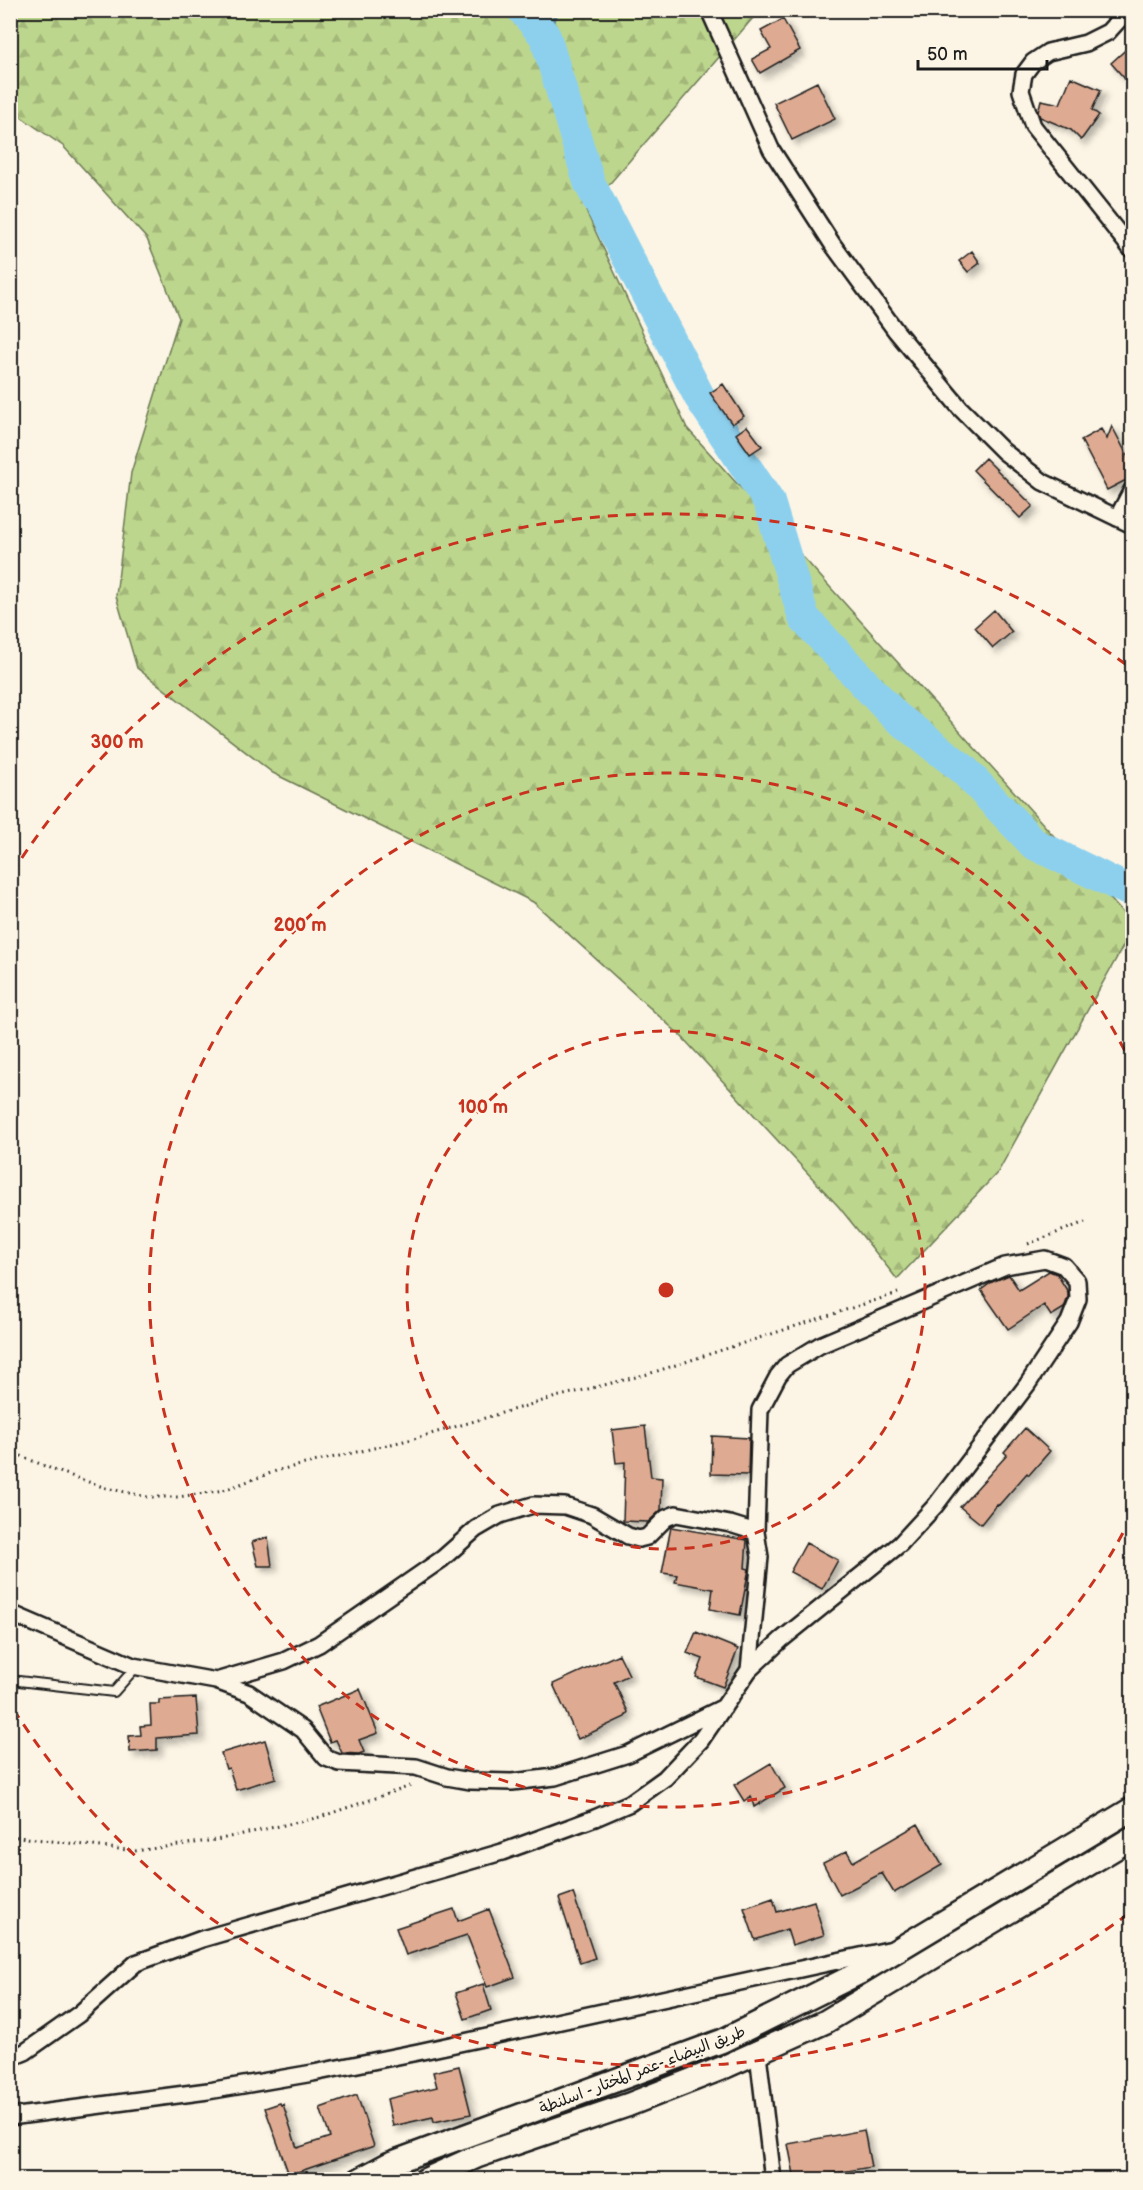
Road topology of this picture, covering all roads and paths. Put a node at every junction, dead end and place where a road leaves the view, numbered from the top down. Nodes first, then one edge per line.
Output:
1 (709, 10) edge
2 (1128, 10) edge
3 (1132, 250) edge
4 (1132, 490) edge
5 (1118, 518) junction
6 (1132, 525) edge
7 (1085, 1222) dead end
8 (1020, 1247) dead end
9 (899, 1292) dead end
10 (10, 1451) edge
11 (756, 1532) junction
12 (10, 1613) edge
13 (137, 1666) junction
14 (749, 1670) junction
15 (10, 1680) edge
16 (216, 1681) junction
17 (726, 1706) junction
18 (433, 1771) junction
19 (1132, 1809) edge
20 (10, 1836) edge
21 (1132, 1838) edge
22 (905, 1946) junction
23 (758, 2054) junction
24 (10, 2058) edge
25 (10, 2117) edge
26 (359, 2180) edge
27 (425, 2180) edge
28 (773, 2180) edge

1 - 5 street
2 - 3 street
4 - 5 street
5 - 6 street
7 - 8 path
9 - 10 path
11 - 14 street
11 - 14 street
11 - 16 street
12 - 13 street
13 - 15 lane
13 - 16 street
14 - 17 street
16 - 18 street
17 - 18 street
17 - 24 street
18 - 20 path
19 - 22 main road, طريق البيضاء -عمر المختار - اسلنطة
21 - 23 main road, طريق البيضاء -عمر المختار - اسلنطة
22 - 25 street
22 - 26 main road, طريق البيضاء -عمر المختار - اسلنطة
23 - 27 main road, طريق البيضاء -عمر المختار - اسلنطة
23 - 28 street

